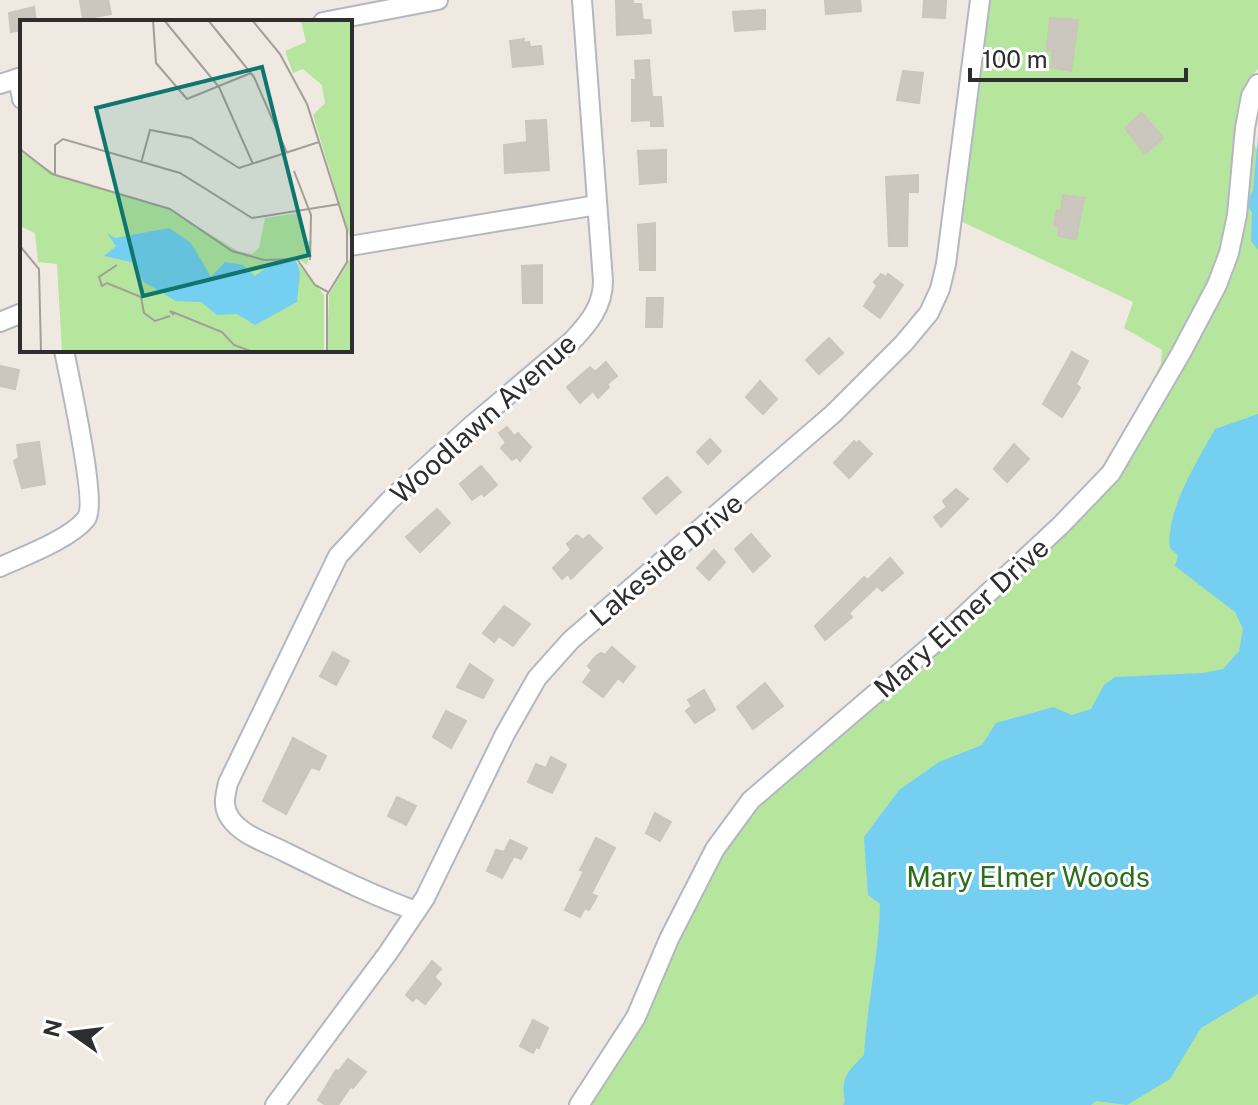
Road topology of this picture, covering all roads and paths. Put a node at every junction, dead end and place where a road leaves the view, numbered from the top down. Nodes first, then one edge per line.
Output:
1 (438, 0) edge
2 (582, 0) edge
3 (980, 0) edge
4 (333, 20) edge
5 (1258, 84) edge
6 (597, 205) junction
7 (352, 246) edge
8 (20, 314) edge
9 (0, 322) edge
10 (64, 352) edge
11 (0, 567) edge
12 (416, 911) junction
13 (275, 1105) edge
14 (579, 1105) edge

1 - 4 street
2 - 6 street, Woodlawn Avenue
3 - 12 street, Lakeside Drive
5 - 14 street, Mary Elmer Drive
6 - 7 street
6 - 12 street, Woodlawn Avenue
8 - 9 street
10 - 11 street
12 - 13 street, Lakeside Drive

